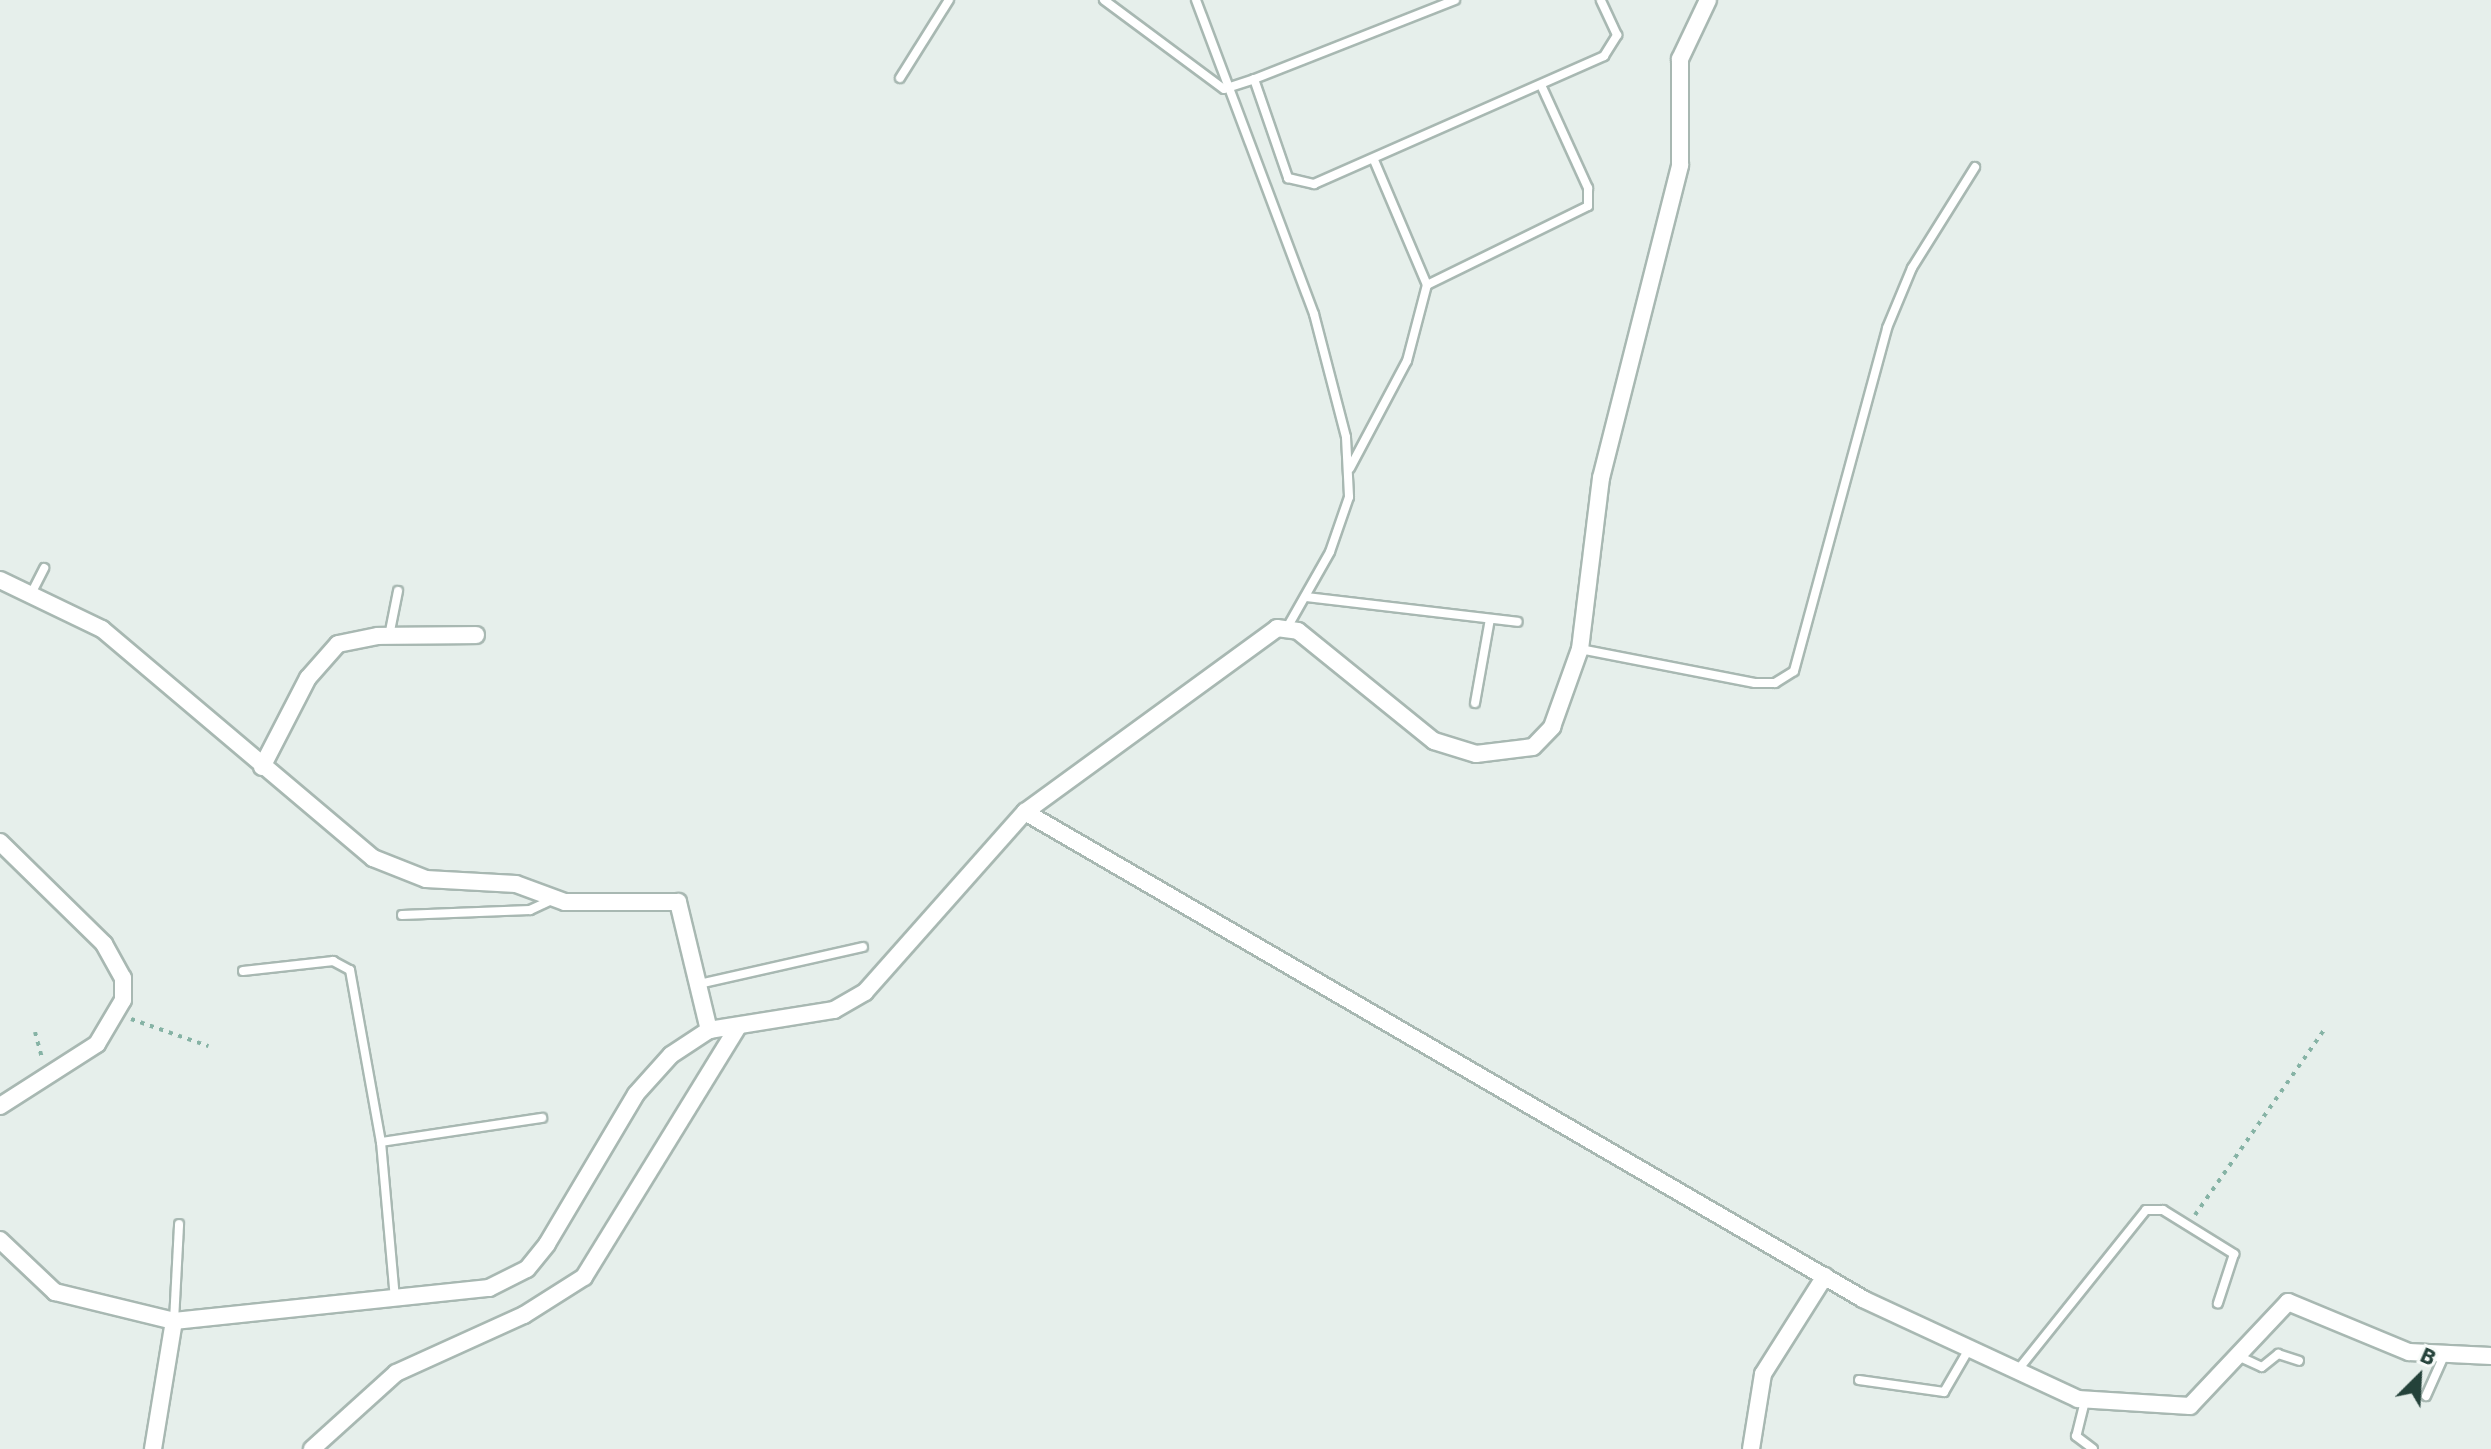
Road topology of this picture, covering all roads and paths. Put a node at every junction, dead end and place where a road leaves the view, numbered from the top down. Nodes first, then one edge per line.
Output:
1 (949, 0) edge
2 (1104, 0) edge
3 (1196, 0) edge
4 (1455, 0) edge
5 (1601, 0) edge
6 (1708, 0) edge
7 (900, 78) dead end
8 (1254, 79) junction
9 (1542, 87) junction
10 (1224, 89) junction
11 (1374, 160) junction
12 (1975, 167) dead end
13 (1427, 285) junction
14 (1350, 468) junction
15 (44, 568) dead end
16 (0, 580) edge
17 (398, 591) dead end
18 (32, 592) junction
19 (1306, 597) junction
20 (1490, 619) junction
21 (1518, 622) dead end
22 (1288, 626) junction
23 (476, 635) dead end
24 (389, 636) junction
25 (1580, 649) junction
26 (1475, 703) dead end
27 (262, 767) junction
28 (1025, 812) junction
29 (0, 842) edge
30 (554, 899) junction
31 (402, 915) dead end
32 (863, 947) dead end
33 (243, 971) dead end
34 (699, 984) junction
35 (117, 1015) junction
36 (738, 1027) junction
37 (2326, 1027) dead end
38 (709, 1030) junction
39 (35, 1032) dead end
40 (208, 1046) dead end
41 (46, 1076) junction
42 (0, 1106) edge
43 (542, 1118) dead end
44 (381, 1142) junction
45 (179, 1224) dead end
46 (2189, 1225) junction
47 (0, 1240) edge
48 (1825, 1276) junction
49 (395, 1299) junction
50 (2218, 1303) dead end
51 (174, 1321) junction
52 (1969, 1349) junction
53 (2237, 1355) junction
54 (2491, 1356) edge
55 (2443, 1358) junction
56 (2299, 1361) dead end
57 (2017, 1372) junction
58 (1859, 1380) dead end
59 (2426, 1396) dead end
60 (2085, 1401) junction
61 (153, 1449) edge
62 (312, 1449) edge
63 (1751, 1449) edge
64 (2093, 1449) edge

1 - 7 lane
2 - 10 lane
3 - 10 lane
4 - 8 lane
5 - 9 lane
6 - 25 street
8 - 10 lane
8 - 11 lane
9 - 11 lane
9 - 13 lane
10 - 14 lane
11 - 13 lane
12 - 25 lane
13 - 14 lane
14 - 19 lane
15 - 18 lane
16 - 18 street
17 - 24 lane
18 - 27 street
19 - 20 lane
19 - 22 lane
20 - 21 lane
20 - 26 lane
22 - 25 street
22 - 28 street
23 - 24 street
24 - 27 street
27 - 30 street
28 - 36 street
28 - 48 street
29 - 35 street
30 - 31 lane
30 - 34 street
32 - 34 lane
33 - 44 lane
34 - 38 street
35 - 40 path
35 - 41 street
36 - 38 street
36 - 62 street
37 - 46 path
38 - 49 street
39 - 41 path
41 - 42 street
43 - 44 lane
44 - 49 lane
45 - 51 lane
46 - 50 lane
46 - 57 lane
47 - 51 street
48 - 52 street
48 - 63 street
49 - 51 street
51 - 61 street
52 - 57 street
52 - 58 lane
53 - 55 street
53 - 56 lane
53 - 60 street
54 - 55 street
55 - 59 lane
57 - 60 street
60 - 64 lane

